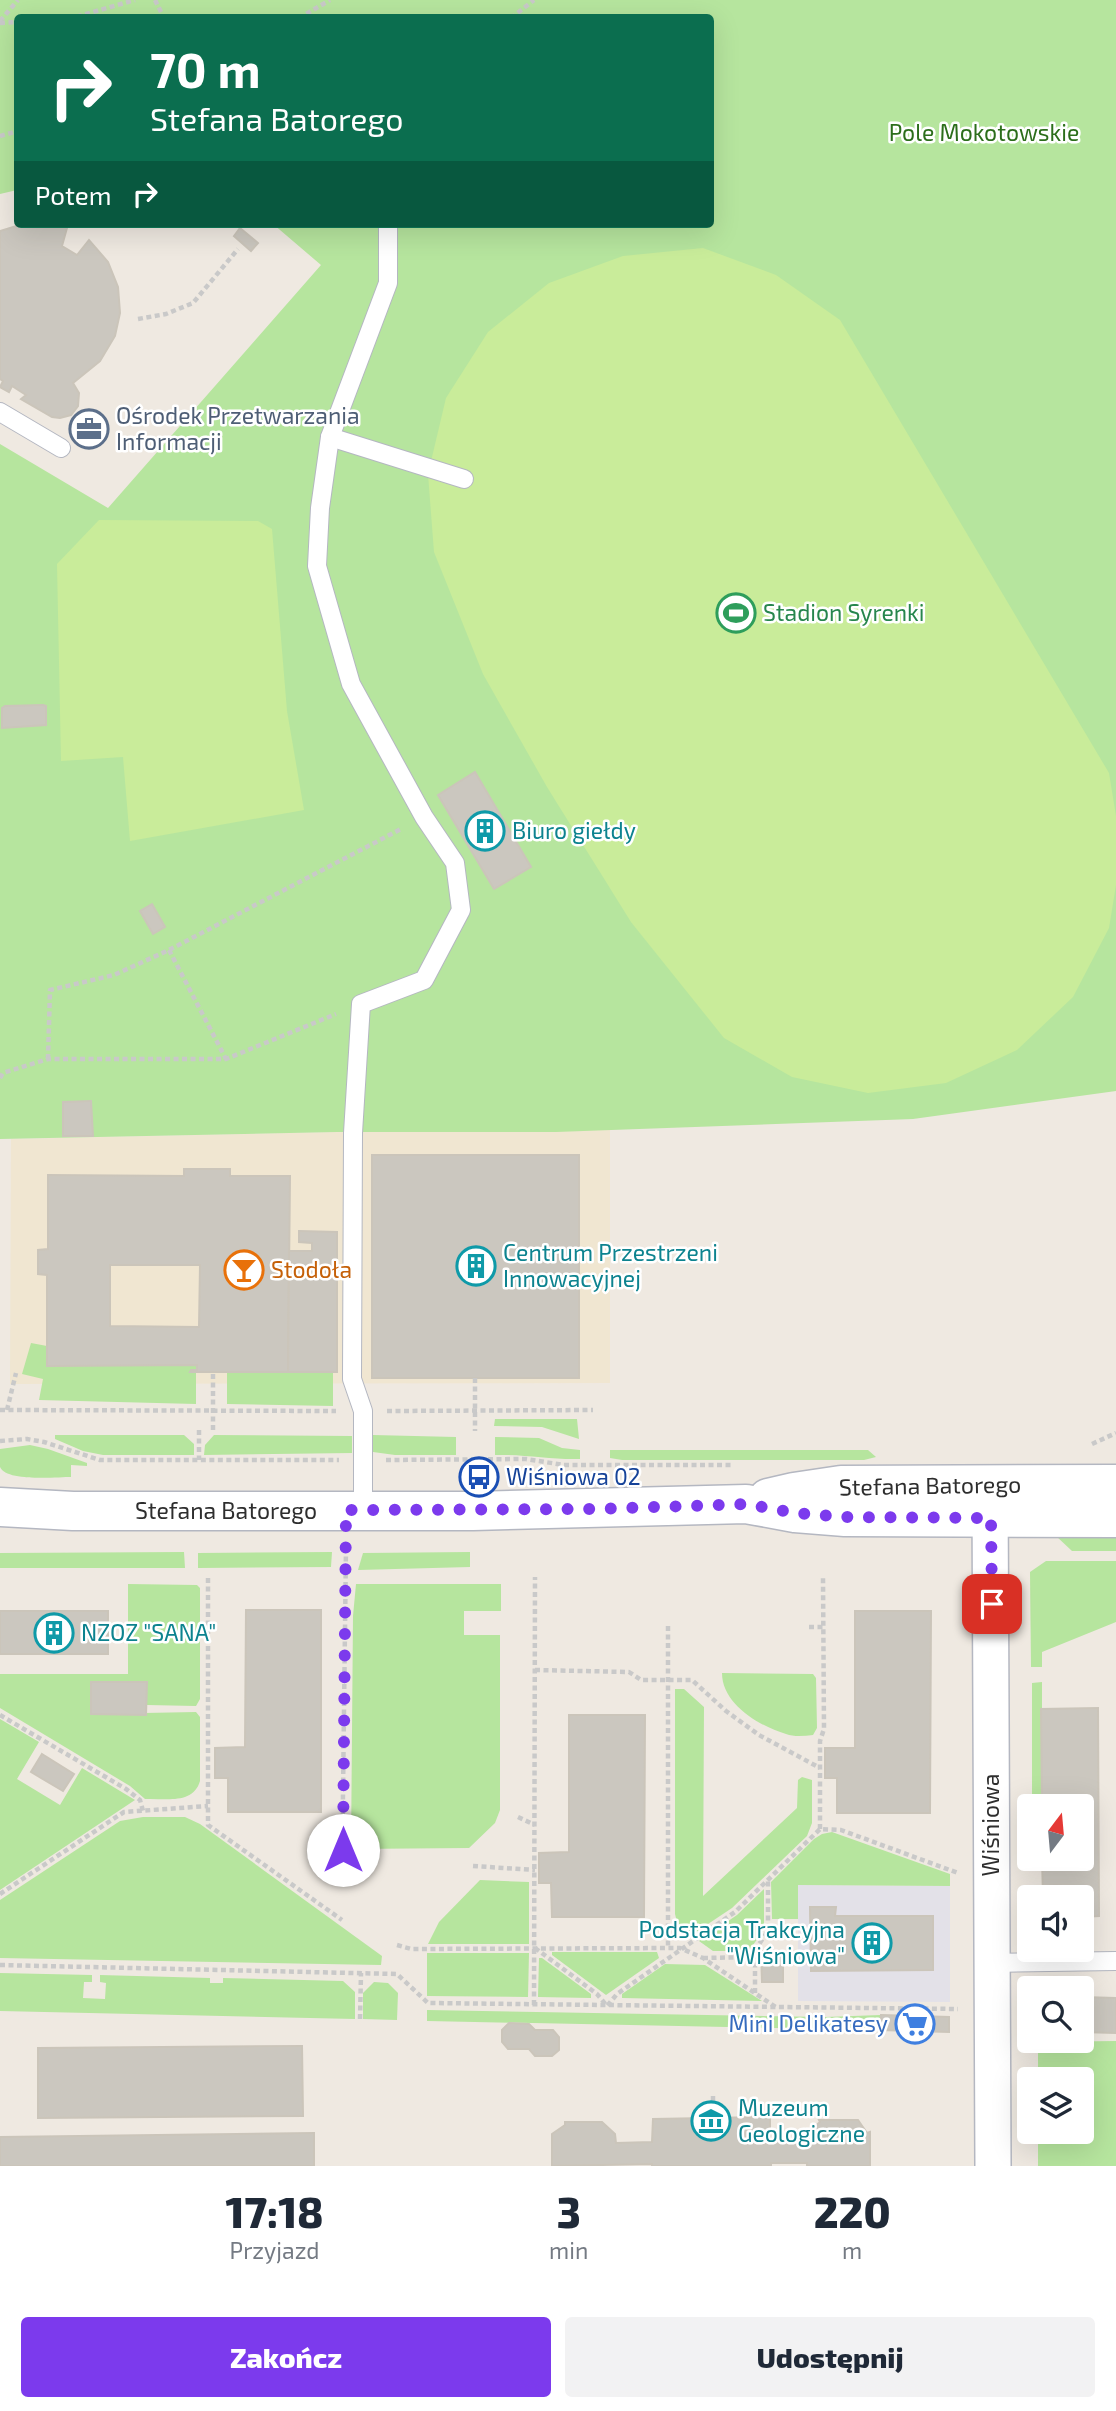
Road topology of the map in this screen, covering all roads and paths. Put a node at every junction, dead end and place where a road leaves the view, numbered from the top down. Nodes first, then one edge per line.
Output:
1 (18, 0) edge
2 (135, 0) edge
3 (330, 0) edge
4 (534, 0) edge
5 (86, 14) edge
6 (306, 14) edge
7 (517, 14) edge
8 (0, 22) edge
9 (388, 228) edge
10 (238, 249) dead end
11 (138, 318) dead end
12 (0, 412) edge
13 (330, 437) junction
14 (61, 448) dead end
15 (464, 479) dead end
16 (424, 817) junction
17 (169, 950) junction
18 (361, 1004) junction
19 (48, 1059) junction
20 (226, 1059) junction
21 (0, 1077) edge
22 (213, 1372) dead end
23 (16, 1373) dead end
24 (475, 1378) dead end
25 (0, 1410) edge
26 (7, 1410) junction
27 (475, 1410) junction
28 (593, 1410) dead end
29 (213, 1411) junction
30 (363, 1411) junction
31 (199, 1430) dead end
32 (212, 1430) dead end
33 (475, 1431) dead end
34 (1116, 1433) edge
35 (0, 1441) edge
36 (1092, 1444) dead end
37 (200, 1460) junction
38 (364, 1460) junction
39 (744, 1465) dead end
40 (1116, 1484) edge
41 (991, 1501) junction
42 (0, 1507) edge
43 (355, 1510) junction
44 (1116, 1518) edge
45 (535, 1577) dead end
46 (824, 1577) dead end
47 (208, 1578) dead end
48 (668, 1626) dead end
49 (809, 1627) dead end
50 (823, 1627) junction
51 (535, 1670) junction
52 (668, 1680) junction
53 (0, 1714) edge
54 (820, 1768) junction
55 (208, 1806) junction
56 (143, 1811) junction
57 (518, 1817) dead end
58 (535, 1825) junction
59 (820, 1829) junction
60 (473, 1866) dead end
61 (535, 1870) junction
62 (958, 1874) dead end
63 (342, 1875) dead end
64 (768, 1880) junction
65 (0, 1894) edge
66 (342, 1920) dead end
67 (397, 1945) dead end
68 (535, 1948) junction
69 (668, 1948) junction
70 (680, 1948) junction
71 (755, 1957) junction
72 (703, 1958) junction
73 (1116, 1961) edge
74 (991, 1963) junction
75 (0, 1965) edge
76 (361, 1973) junction
77 (755, 1993) junction
78 (534, 2005) junction
79 (607, 2006) junction
80 (777, 2008) junction
81 (958, 2009) dead end
82 (360, 2019) dead end
83 (713, 2095) dead end
84 (713, 2118) dead end
85 (993, 2166) edge

1 - 8 path
2 - 5 path
3 - 6 path
4 - 7 path
9 - 13 lane
10 - 11 path
12 - 14 lane
13 - 15 lane
13 - 16 lane
16 - 17 path
16 - 18 lane
17 - 19 path
17 - 20 path
18 - 20 path
18 - 30 lane
19 - 20 path
19 - 21 path
22 - 29 path
23 - 26 path
24 - 27 path
25 - 26 path
26 - 29 path
27 - 28 path
27 - 30 path
27 - 33 path
29 - 30 path
29 - 32 path
30 - 38 lane
31 - 37 path
34 - 36 path
35 - 37 path
37 - 38 path
38 - 39 path
38 - 43 lane
40 - 41 street, Stefana Batorego
41 - 43 street, Stefana Batorego
41 - 44 street, Stefana Batorego
41 - 74 street, Wiśniowa
42 - 43 street, Stefana Batorego
43 - 63 path
45 - 51 path
46 - 50 path
47 - 55 path
48 - 52 path
49 - 50 path
50 - 54 path
51 - 52 path
51 - 58 path
52 - 54 path
52 - 69 path
53 - 56 path
54 - 59 path
55 - 56 path
55 - 66 path
56 - 65 path
57 - 58 path
58 - 61 path
59 - 62 path
59 - 64 path
60 - 61 path
61 - 68 path
64 - 70 path
64 - 71 path
67 - 68 path
68 - 69 path
68 - 78 path
68 - 79 path
69 - 70 path
70 - 72 path
70 - 79 path
71 - 72 path
71 - 77 path
72 - 77 path
73 - 74 lane
74 - 85 street, Wiśniowa
75 - 76 path
76 - 78 path
76 - 82 path
77 - 80 path
78 - 79 path
79 - 80 path
80 - 81 path
83 - 84 path

